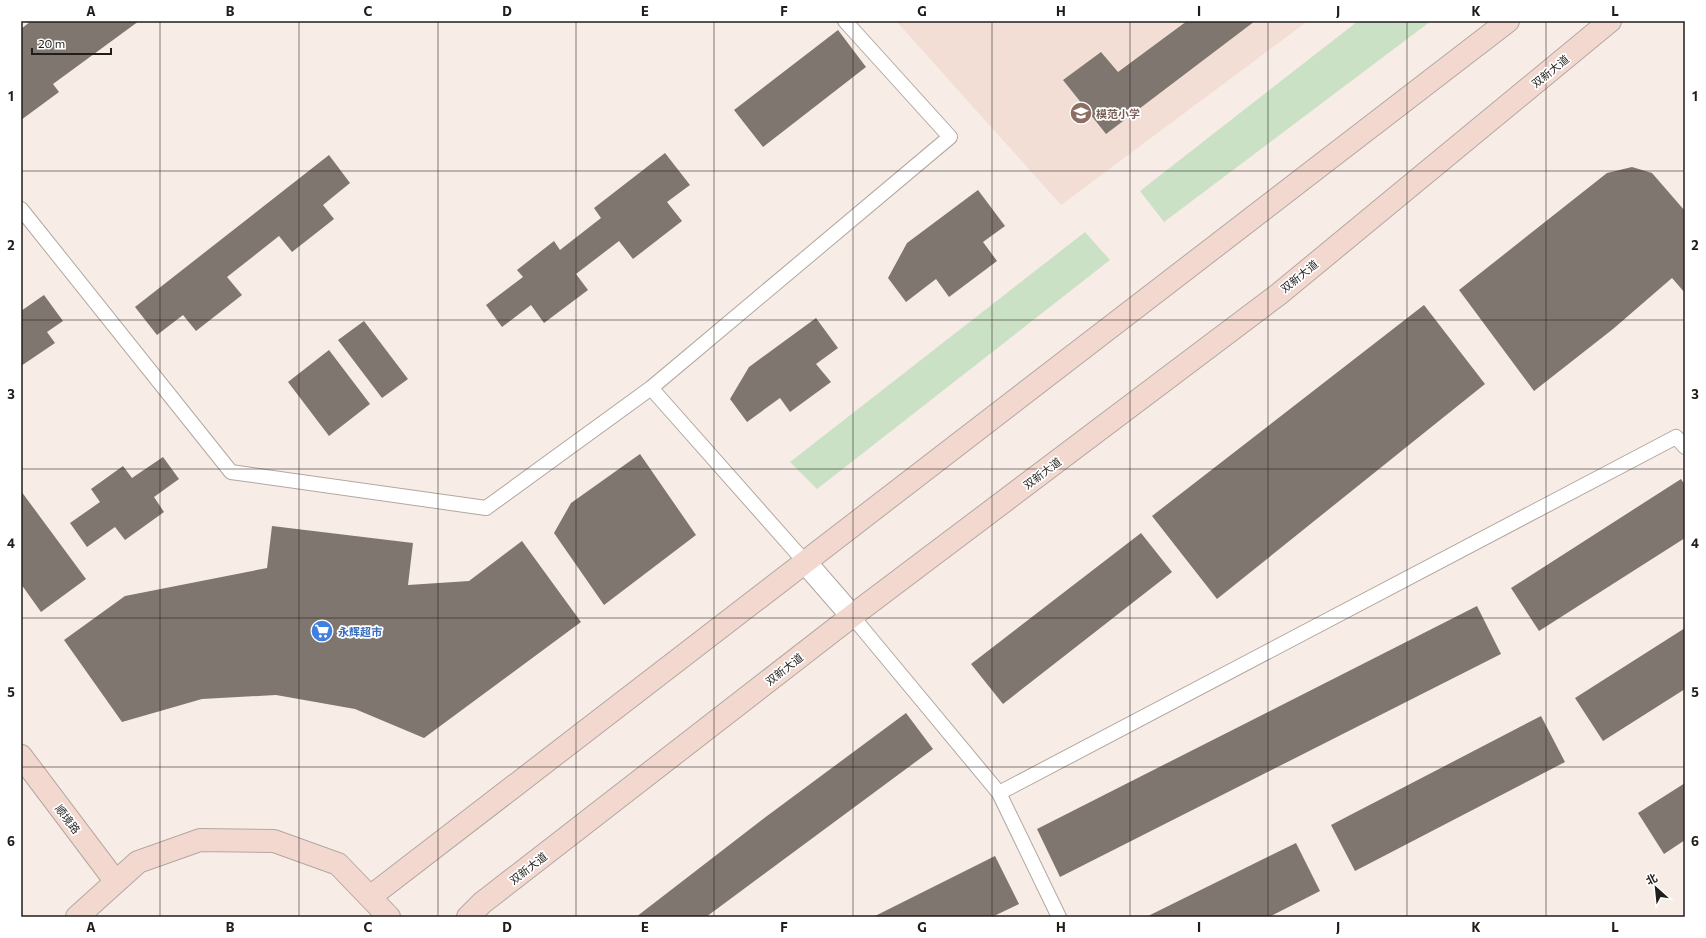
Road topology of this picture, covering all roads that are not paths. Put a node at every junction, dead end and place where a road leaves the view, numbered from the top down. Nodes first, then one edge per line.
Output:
1 (845, 21) edge
2 (1508, 21) edge
3 (1610, 21) edge
4 (21, 209) edge
5 (651, 388) junction
6 (1685, 447) edge
7 (805, 562) junction
8 (852, 616) junction
9 (21, 756) edge
10 (999, 793) junction
11 (116, 882) junction
12 (370, 897) junction
13 (77, 917) edge
14 (390, 917) edge
15 (468, 917) edge
16 (1059, 917) edge

1 - 5 lane
2 - 7 main road
3 - 8 main road, 双新大道
4 - 5 lane
5 - 7 lane
6 - 10 lane
7 - 8 street
7 - 12 main road
8 - 10 lane
8 - 15 main road, 双新大道
9 - 11 main road, 顺境路
10 - 16 lane
11 - 12 main road
11 - 13 main road
12 - 14 main road

